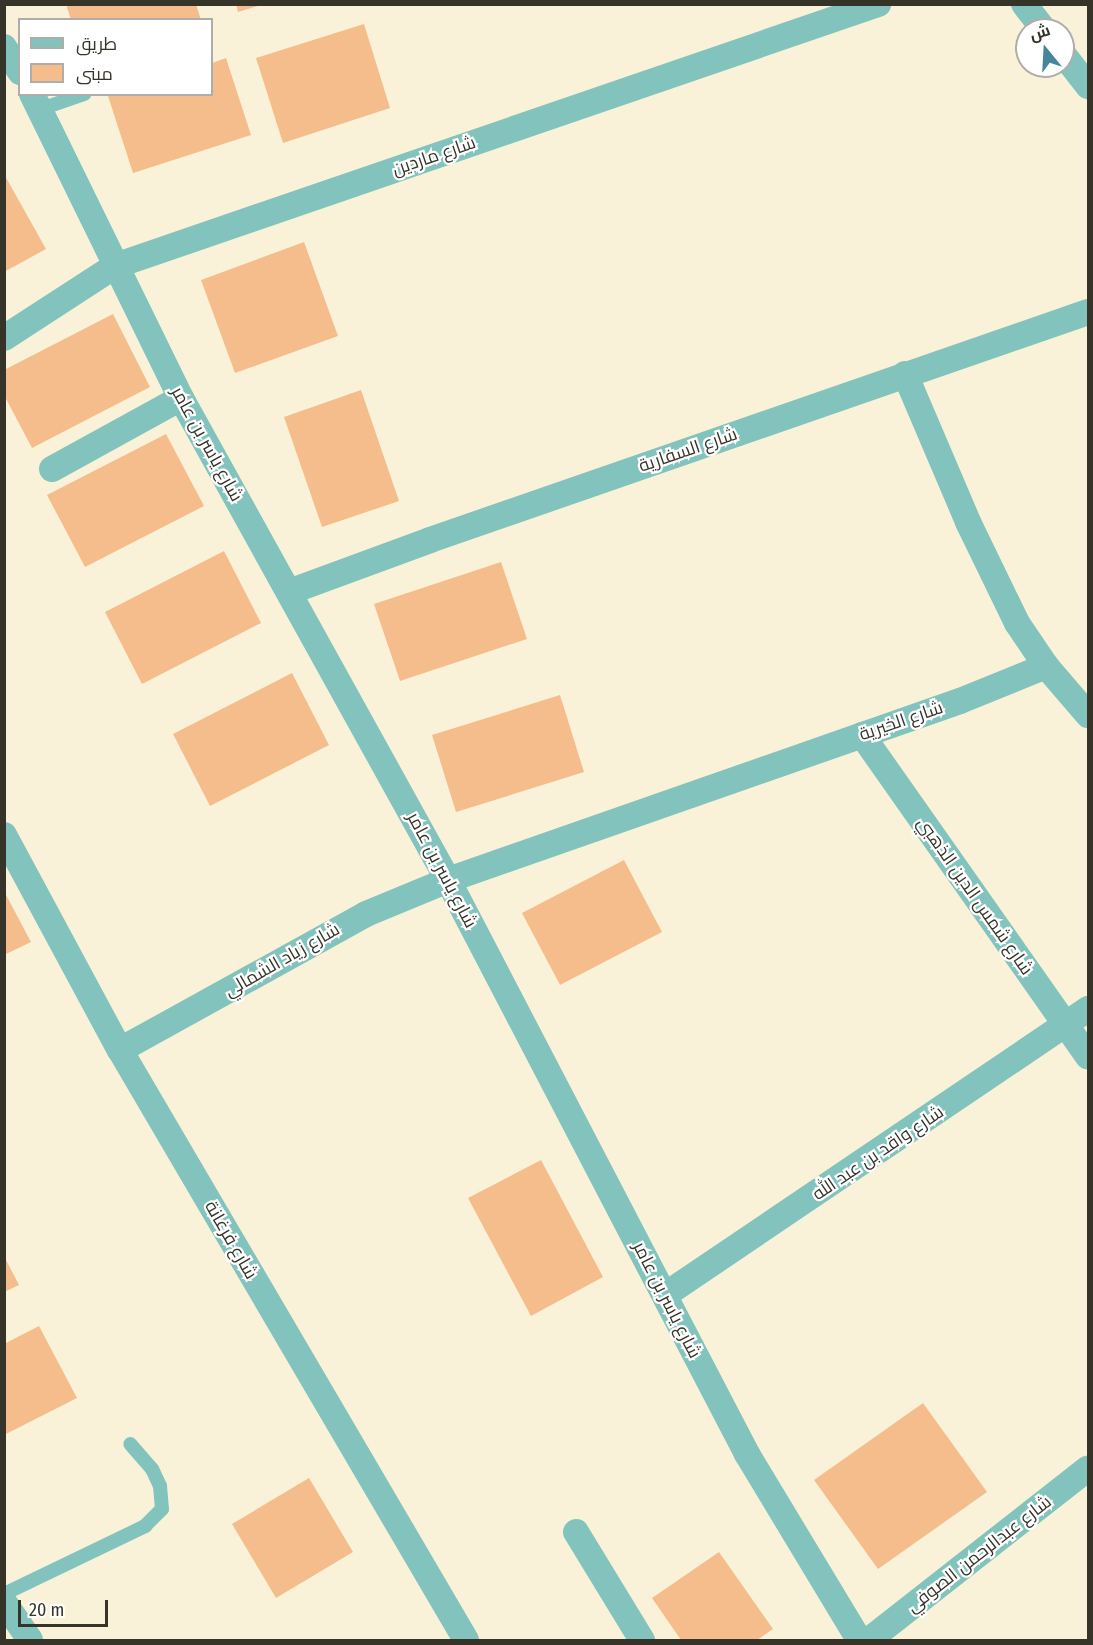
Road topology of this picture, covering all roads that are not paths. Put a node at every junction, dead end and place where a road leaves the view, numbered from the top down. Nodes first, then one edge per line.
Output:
1 (878, 4) edge
2 (1024, 4) edge
3 (1035, 18) edge
4 (4, 46) edge
5 (18, 69) edge
6 (1075, 69) edge
7 (1089, 86) edge
8 (72, 96) edge
9 (36, 102) edge
10 (115, 266) junction
11 (1089, 312) edge
12 (4, 338) edge
13 (904, 374) junction
14 (181, 398) junction
15 (52, 469) dead end
16 (290, 592) junction
17 (1046, 666) junction
18 (1089, 715) edge
19 (862, 735) junction
20 (4, 835) edge
21 (448, 880) junction
22 (1089, 1009) edge
23 (1067, 1027) junction
24 (120, 1050) junction
25 (1089, 1056) edge
26 (665, 1295) junction
27 (130, 1444) dead end
28 (1089, 1468) edge
29 (576, 1532) dead end
30 (4, 1594) edge
31 (4, 1602) edge
32 (883, 1636) edge
33 (30, 1641) edge
34 (466, 1641) edge
35 (642, 1641) edge
36 (859, 1641) edge

1 - 10 street, شارع ماردين
2 - 3 street
4 - 5 street
6 - 7 street
8 - 9 lane
9 - 10 street, شارع ياسر بن عامر
10 - 12 street, شارع ماردين
10 - 14 street, شارع ياسر بن عامر
11 - 13 street, شارع السفارية
13 - 16 street, شارع السفارية
13 - 17 street
14 - 15 street
14 - 16 street, شارع ياسر بن عامر
16 - 21 street, شارع ياسر بن عامر
17 - 18 street
17 - 19 street, شارع الخيرية
19 - 21 street, شارع الخيرية
19 - 23 street, شارع شمس الدين الذهبي
20 - 24 street, شارع فرغانة
21 - 24 street, شارع زياد الشمالي
21 - 26 street, شارع ياسر بن عامر
22 - 23 street, شارع واقد بن عبد الله
23 - 25 street, شارع شمس الدين الذهبي
23 - 26 street, شارع واقد بن عبد الله
24 - 34 street, شارع فرغانة
26 - 36 street, شارع ياسر بن عامر
27 - 30 lane
28 - 32 street, شارع عبدالرحمن الصوفي
29 - 35 street
31 - 33 street

